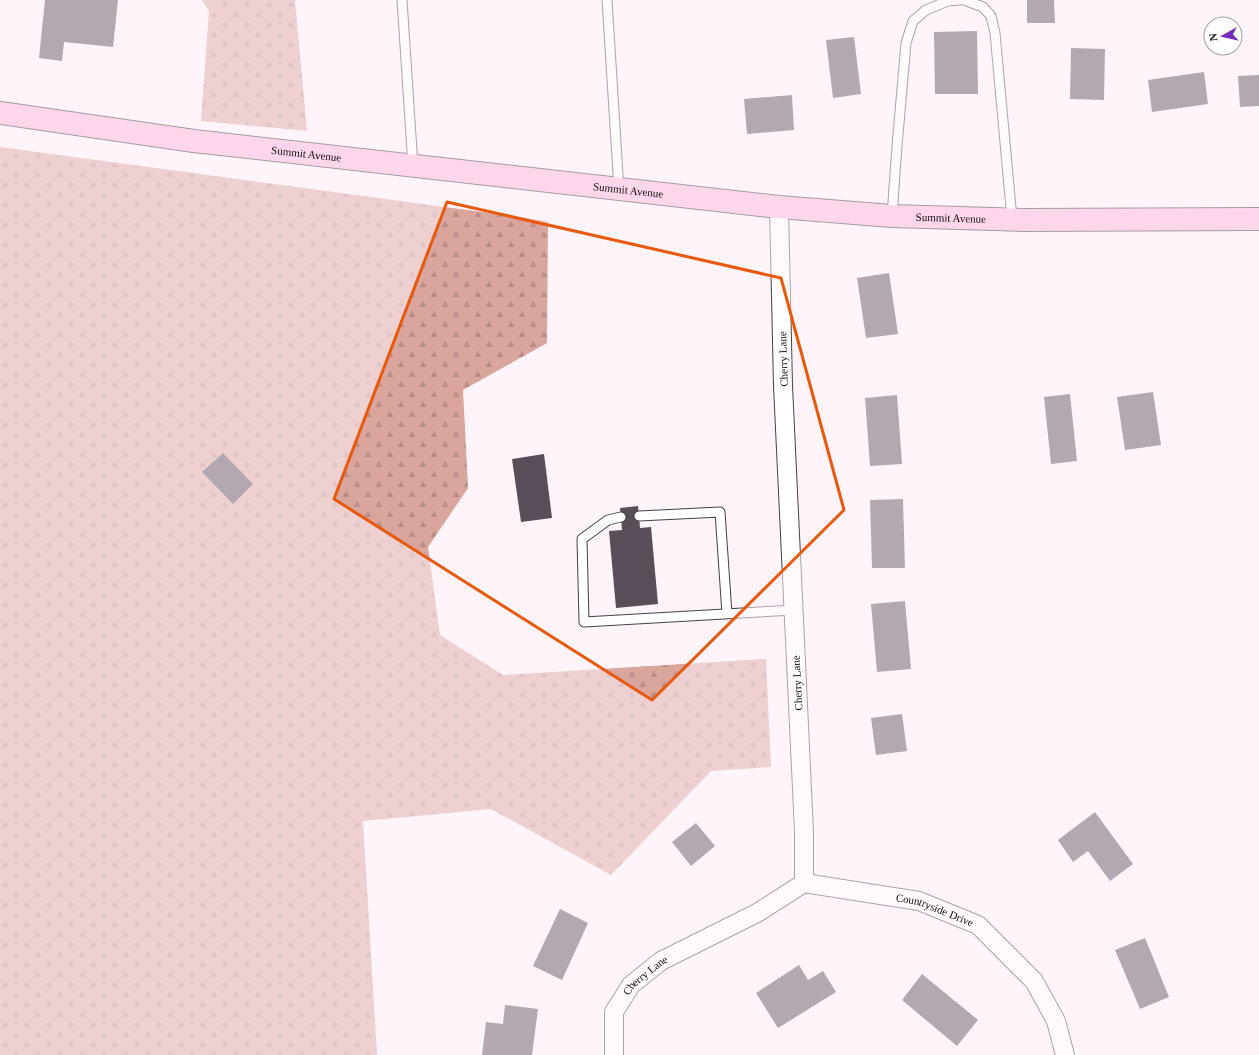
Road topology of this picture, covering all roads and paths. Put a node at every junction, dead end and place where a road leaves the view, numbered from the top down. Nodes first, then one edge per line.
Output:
1 (402, 0) edge
2 (607, 0) edge
3 (960, 0) edge
4 (964, 0) edge
5 (0, 113) edge
6 (413, 166) junction
7 (619, 190) junction
8 (779, 207) junction
9 (892, 216) junction
10 (1259, 219) edge
11 (1012, 220) junction
12 (639, 516) dead end
13 (621, 517) dead end
14 (794, 610) junction
15 (727, 614) junction
16 (804, 883) junction
17 (614, 1055) edge
18 (1065, 1055) edge

1 - 6 lane
2 - 7 lane
3 - 9 lane
4 - 11 lane
5 - 6 main road, Summit Avenue
6 - 7 main road, Summit Avenue
7 - 8 main road, Summit Avenue
8 - 9 main road, Summit Avenue
8 - 14 street, Cherry Lane
9 - 11 main road, Summit Avenue
10 - 11 main road, Summit Avenue
12 - 15 lane
13 - 15 lane
14 - 15 lane
14 - 16 street, Cherry Lane
16 - 17 street, Cherry Lane
16 - 18 street, Countryside Drive

